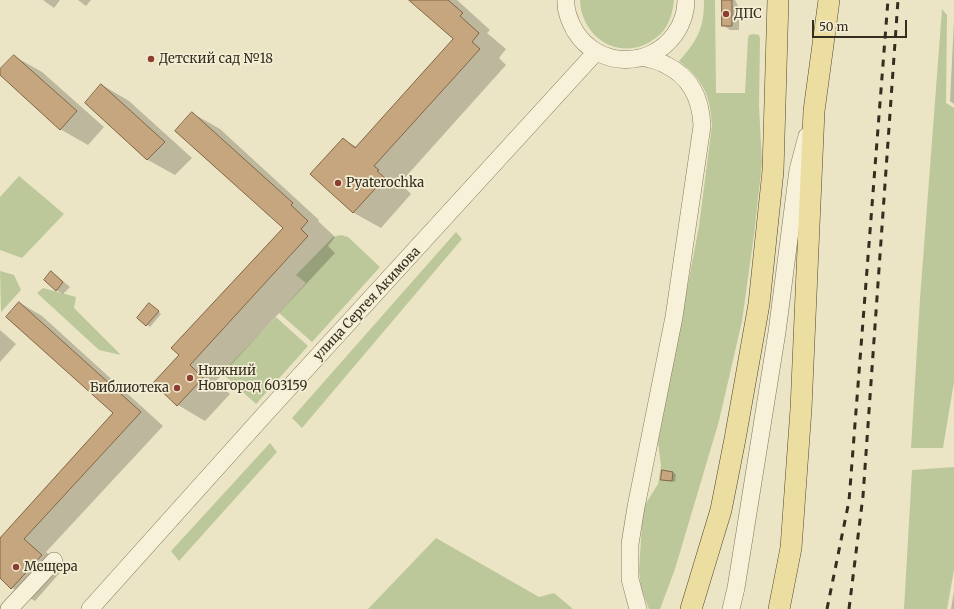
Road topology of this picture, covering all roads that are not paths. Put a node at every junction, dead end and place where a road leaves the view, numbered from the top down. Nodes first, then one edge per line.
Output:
1 (566, 0) edge
2 (686, 0) edge
3 (787, 0) edge
4 (829, 0) edge
5 (778, 10) edge
6 (596, 52) junction
7 (646, 58) junction
8 (814, 111) junction
9 (54, 561) dead end
10 (9, 609) edge
11 (90, 609) edge
12 (638, 609) edge
13 (691, 609) edge
14 (731, 609) edge
15 (779, 609) edge

1 - 6 street
2 - 7 street
3 - 5 main road
4 - 8 main road
5 - 13 main road
6 - 7 street
6 - 11 street, улица Сергея Акимова
7 - 12 street
8 - 14 street
8 - 15 main road
9 - 10 street

